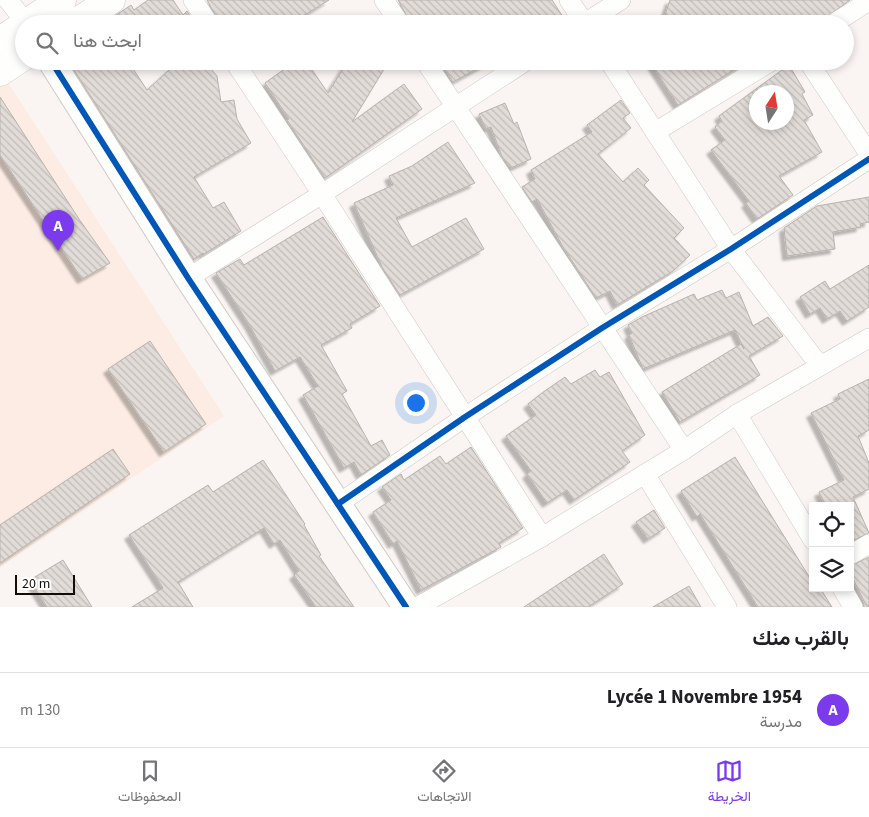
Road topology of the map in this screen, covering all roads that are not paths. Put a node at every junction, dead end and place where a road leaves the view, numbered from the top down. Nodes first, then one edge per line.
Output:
1 (8, 0) edge
2 (62, 0) edge
3 (111, 0) edge
4 (193, 0) edge
5 (384, 0) edge
6 (569, 0) edge
7 (621, 0) edge
8 (869, 2) edge
9 (19, 15) edge
10 (40, 15) edge
11 (88, 15) edge
12 (203, 15) edge
13 (394, 15) edge
14 (579, 15) edge
15 (597, 15) edge
16 (848, 15) edge
17 (15, 31) edge
18 (0, 41) edge
19 (15, 62) edge
20 (57, 70) edge
21 (240, 70) edge
22 (431, 70) edge
23 (512, 70) edge
24 (616, 70) edge
25 (757, 70) edge
26 (814, 70) edge
27 (0, 72) edge
28 (456, 107) junction
29 (655, 132) junction
30 (869, 154) edge
31 (869, 159) edge
32 (322, 194) junction
33 (731, 249) junction
34 (188, 278) junction
35 (602, 328) junction
36 (869, 338) edge
37 (820, 366) junction
38 (737, 414) junction
39 (465, 417) junction
40 (684, 450) junction
41 (645, 474) junction
42 (338, 504) junction
43 (809, 533) edge
44 (542, 537) junction
45 (869, 544) edge
46 (854, 553) edge
47 (406, 607) edge
48 (417, 607) edge
49 (727, 607) edge

1 - 9 street
2 - 10 main road
3 - 11 main road
4 - 12 street
5 - 13 street
6 - 14 street
7 - 15 street
8 - 16 street
17 - 18 main road
19 - 27 main road
20 - 34 street
21 - 32 street
22 - 28 street
23 - 28 street
24 - 29 street
25 - 29 street
26 - 30 street
28 - 32 street
28 - 35 street
29 - 33 street
31 - 33 street
32 - 34 street
32 - 39 street
33 - 35 street
33 - 37 street
34 - 42 street
35 - 39 street
35 - 40 street
36 - 37 street
37 - 38 street
38 - 40 street
38 - 43 street
39 - 42 street
39 - 44 street
40 - 41 street
41 - 44 street
41 - 49 street
42 - 47 street
44 - 48 street
45 - 46 street

